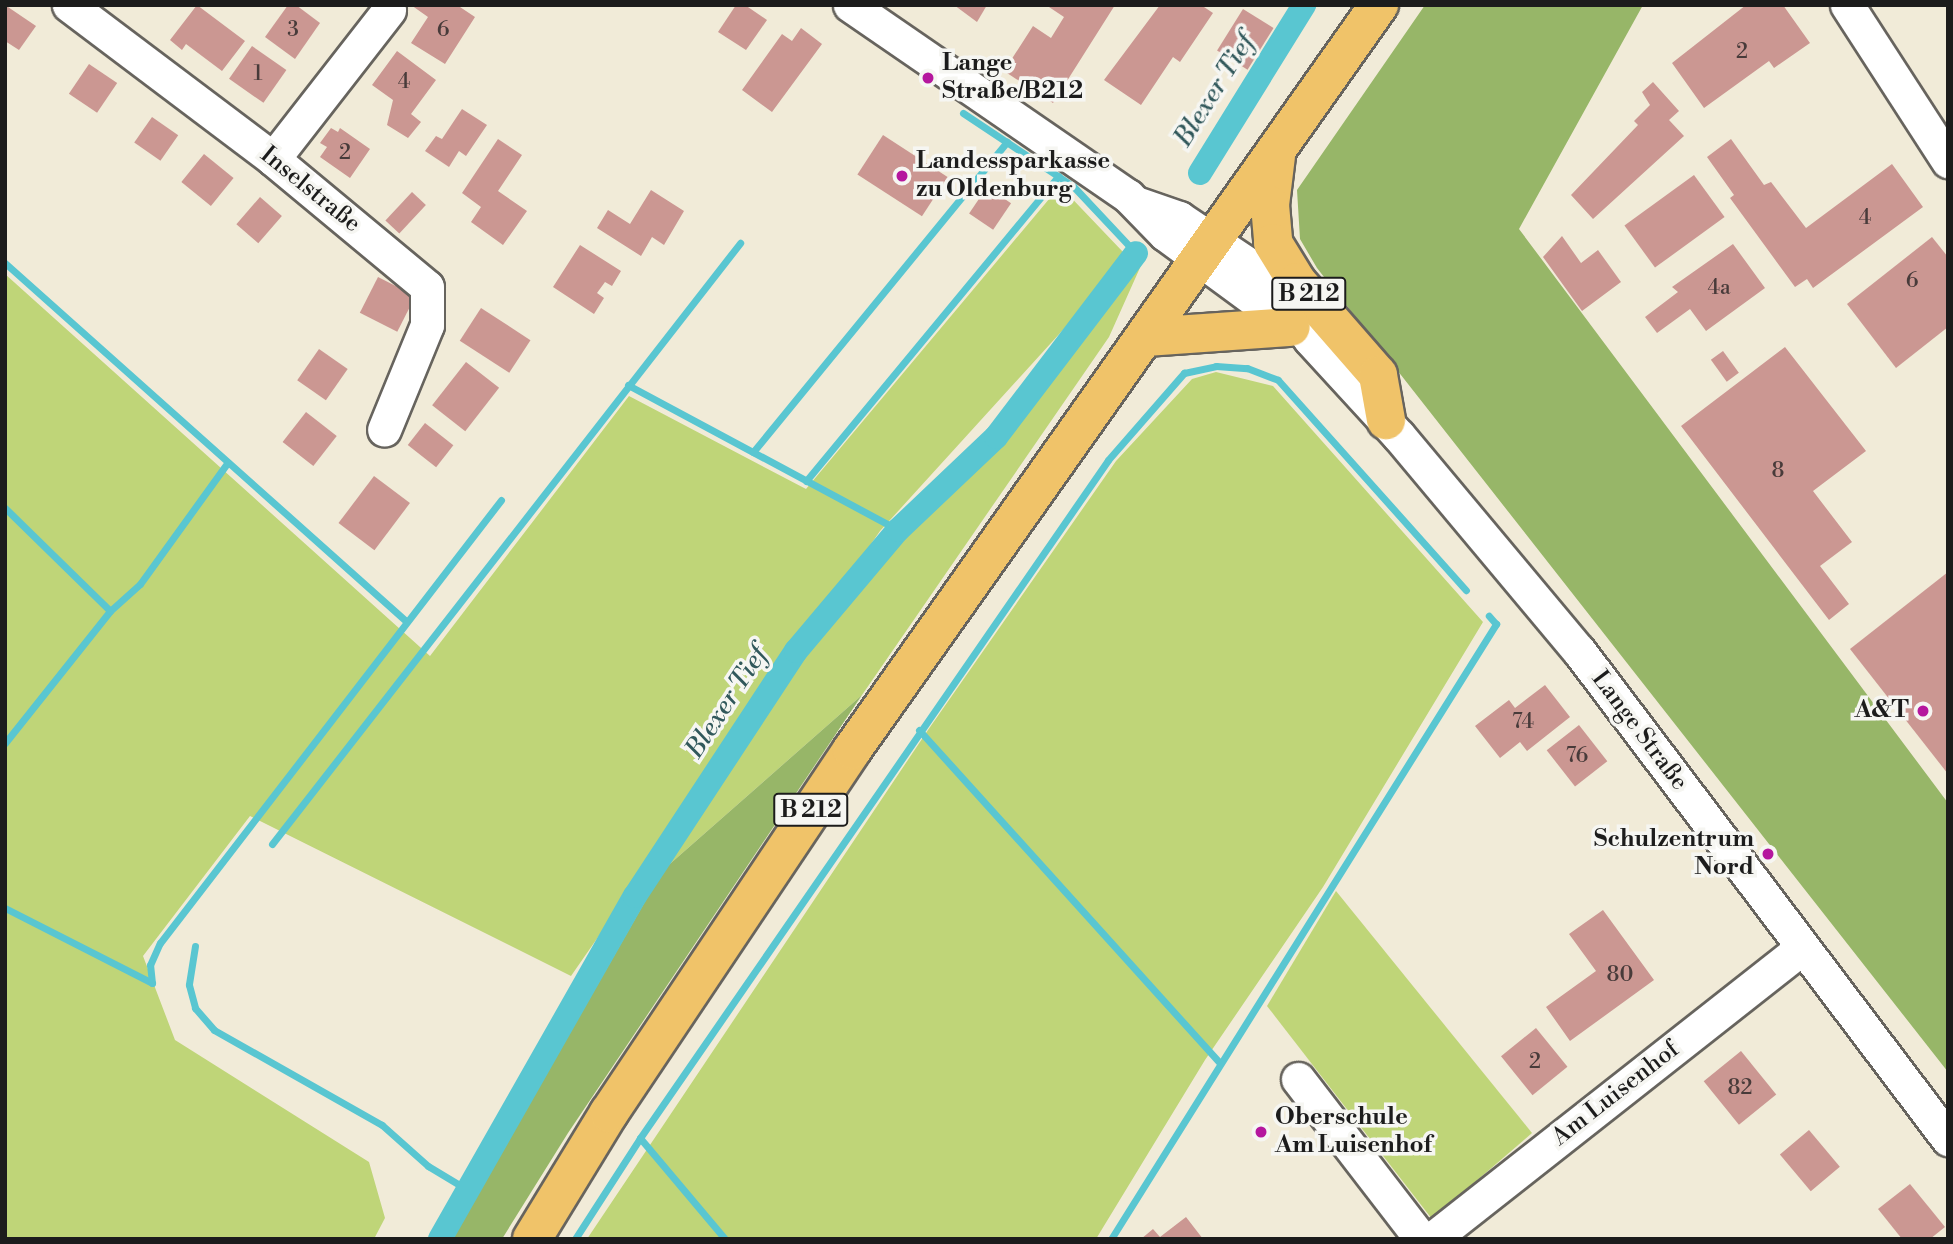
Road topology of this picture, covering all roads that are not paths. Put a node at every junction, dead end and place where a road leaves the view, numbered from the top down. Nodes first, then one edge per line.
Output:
1 (69, 5) edge
2 (850, 5) edge
3 (1380, 5) edge
4 (1847, 5) edge
5 (389, 10) dead end
6 (1276, 154) junction
7 (273, 159) junction
8 (1948, 161) edge
9 (1207, 250) junction
10 (1301, 333) junction
11 (1147, 337) junction
12 (1386, 420) junction
13 (384, 430) dead end
14 (1801, 949) junction
15 (1298, 1079) dead end
16 (1948, 1139) edge
17 (532, 1239) edge
18 (1421, 1239) edge
19 (1432, 1239) edge

1 - 7 street, Inselstraße
2 - 9 street, Lange Straße
3 - 6 main road, B 212
4 - 8 street
5 - 7 street
6 - 9 main road, B 212
6 - 12 main road, B 212
7 - 13 street, Inselstraße
9 - 10 street, Lange Straße
9 - 11 main road, B 212
10 - 11 main road, B 212
10 - 12 street, Lange Straße
11 - 17 main road, B 212
12 - 14 street, Lange Straße
14 - 16 street, Lange Straße
14 - 19 street, Am Luisenhof
15 - 18 street

